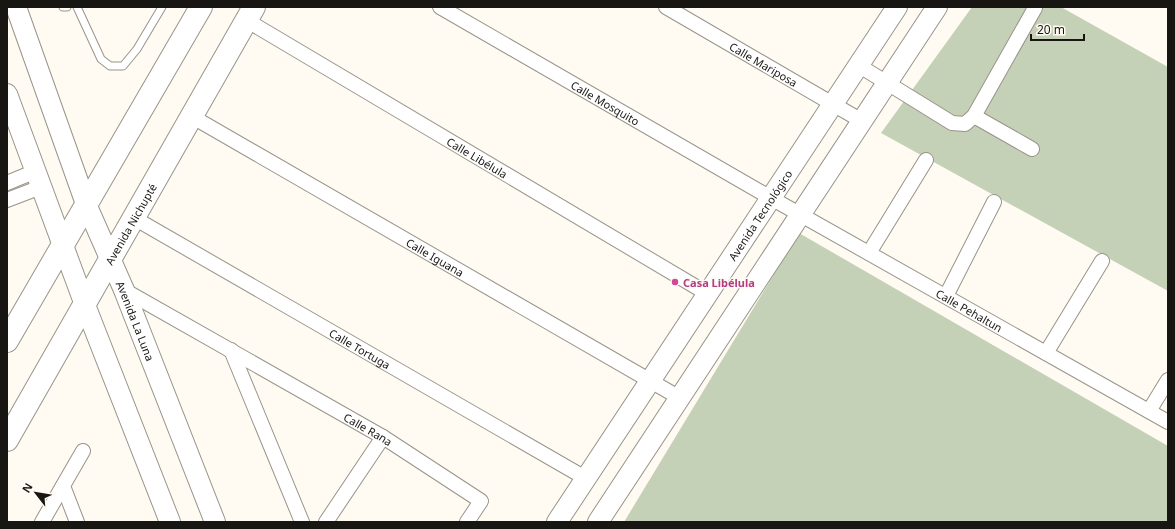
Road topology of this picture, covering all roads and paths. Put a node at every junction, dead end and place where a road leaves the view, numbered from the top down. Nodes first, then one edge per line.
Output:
1 (16, 7) edge
2 (63, 7) edge
3 (67, 7) edge
4 (77, 7) edge
5 (162, 7) edge
6 (201, 7) edge
7 (440, 7) edge
8 (666, 7) edge
9 (937, 7) edge
10 (1035, 8) edge
11 (891, 9) edge
12 (250, 14) edge
13 (858, 65) junction
14 (887, 83) junction
15 (7, 94) edge
16 (833, 104) junction
17 (191, 116) junction
18 (974, 116) junction
19 (862, 121) junction
20 (1032, 148) dead end
21 (926, 160) dead end
22 (38, 179) junction
23 (7, 183) edge
24 (771, 198) junction
25 (7, 200) edge
26 (994, 202) dead end
27 (86, 204) junction
28 (801, 215) junction
29 (134, 218) junction
30 (63, 246) junction
31 (869, 252) junction
32 (110, 259) junction
33 (1102, 262) dead end
34 (124, 290) junction
35 (708, 294) junction
36 (946, 296) junction
37 (85, 305) junction
38 (7, 341) edge
39 (231, 350) junction
40 (1046, 353) junction
41 (651, 380) junction
42 (1168, 380) edge
43 (680, 398) junction
44 (1149, 411) junction
45 (1168, 422) edge
46 (383, 437) junction
47 (7, 440) edge
48 (83, 451) dead end
49 (586, 478) junction
50 (63, 486) junction
51 (42, 522) edge
52 (77, 522) edge
53 (170, 522) edge
54 (215, 522) edge
55 (302, 522) edge
56 (326, 522) edge
57 (467, 522) edge
58 (557, 522) edge
59 (598, 522) edge

1 - 27 street, Avenida La Luna
2 - 3 lane
4 - 5 lane
6 - 27 main road
7 - 24 street, Calle Mosquito
8 - 16 street, Calle Mariposa
9 - 14 street
10 - 18 street
11 - 13 street, Avenida Tecnológico
12 - 17 main road, Avenida Nichupté
12 - 35 street, Calle Libélula
13 - 14 street
13 - 16 street, Avenida Tecnológico
14 - 18 street
14 - 19 street
15 - 22 street
16 - 19 street, Calle Mariposa
16 - 24 street, Avenida Tecnológico
17 - 29 main road, Avenida Nichupté
17 - 41 street, Calle Iguana
18 - 20 street
19 - 28 street
21 - 31 street
22 - 23 street
22 - 25 street
22 - 30 street
24 - 28 street, Calle Pehaltun
24 - 35 street, Avenida Tecnológico
26 - 36 street
27 - 30 main road
27 - 32 street, Avenida La Luna
28 - 31 street, Calle Pehaltun
28 - 43 street
29 - 32 main road, Avenida Nichupté
29 - 49 street, Calle Tortuga
30 - 37 street
30 - 38 main road
31 - 36 street, Calle Pehaltun
32 - 34 street, Avenida La Luna
32 - 37 main road, Avenida Nichupté
33 - 40 street
34 - 39 street, Calle Rana
34 - 54 street, Avenida La Luna
35 - 41 street, Avenida Tecnológico
36 - 40 street, Calle Pehaltun
37 - 47 main road, Avenida Nichupté
37 - 53 street
39 - 46 street, Calle Rana
39 - 55 street
40 - 44 street, Calle Pehaltun
41 - 43 street, Calle Iguana
41 - 49 street, Avenida Tecnológico
42 - 44 street
43 - 59 street
44 - 45 street, Calle Pehaltun
46 - 56 street
46 - 57 street, Calle Rana
48 - 50 street
49 - 58 street, Avenida Tecnológico
50 - 51 street
50 - 52 street

